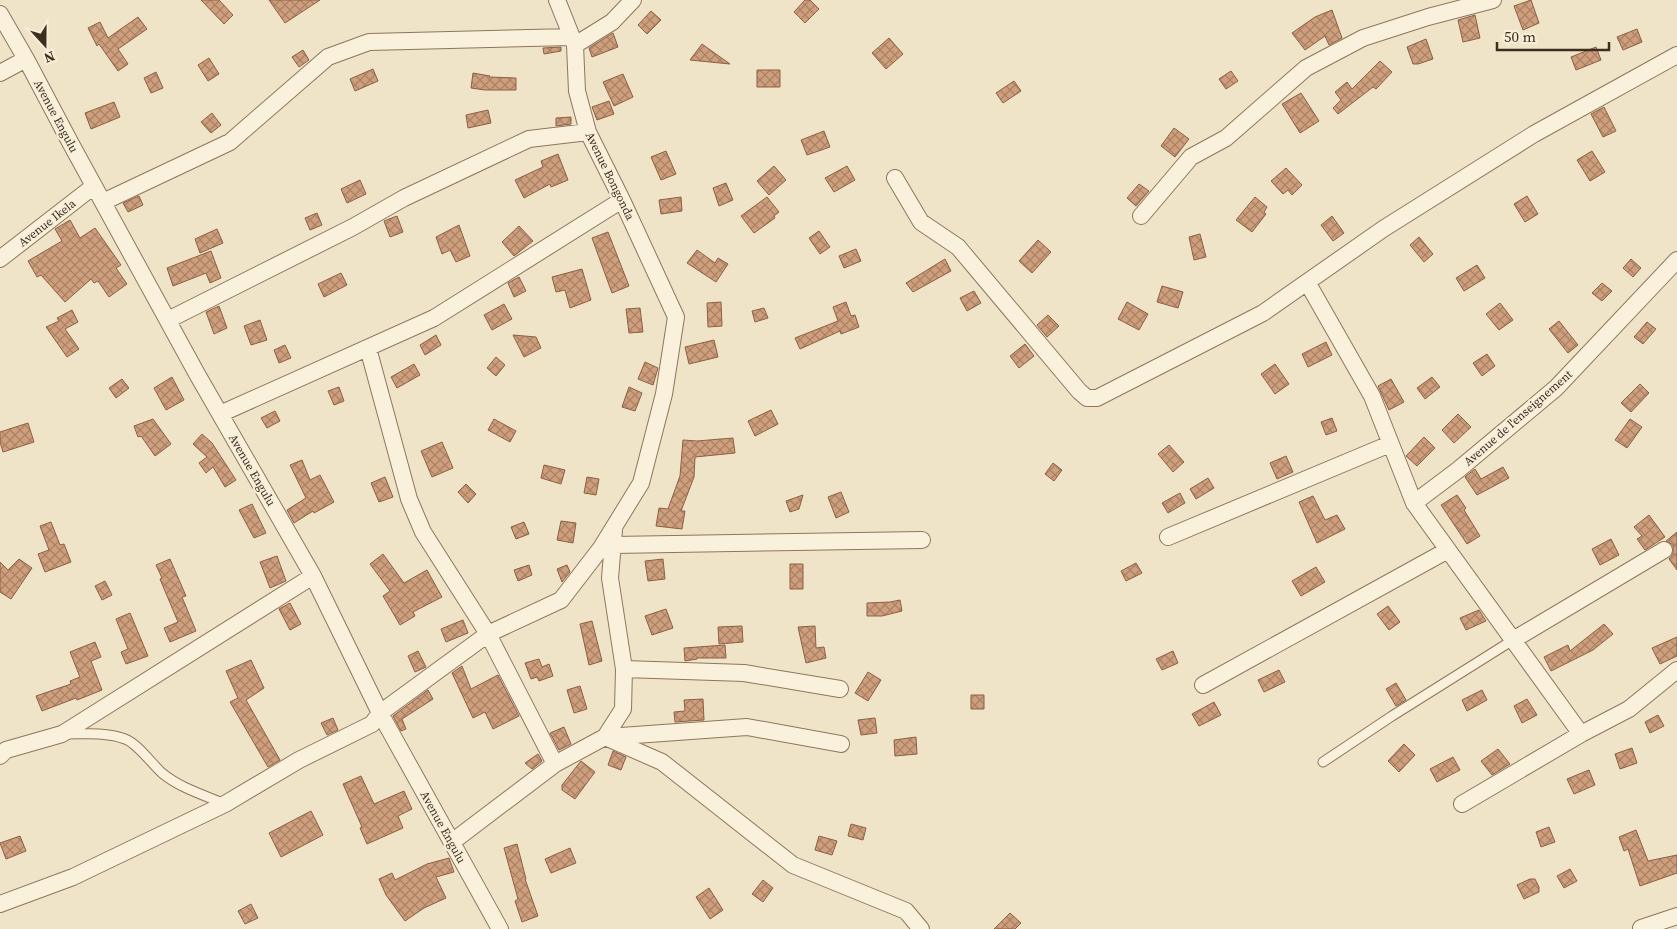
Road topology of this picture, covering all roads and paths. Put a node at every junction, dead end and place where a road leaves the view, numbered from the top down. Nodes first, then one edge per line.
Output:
1 (557, 0) edge
2 (633, 0) edge
3 (1493, 0) edge
4 (0, 14) edge
5 (573, 41) junction
6 (1677, 56) edge
7 (26, 59) junction
8 (0, 73) edge
9 (588, 132) junction
10 (895, 178) dead end
11 (94, 186) junction
12 (622, 200) junction
13 (103, 202) junction
14 (1141, 216) dead end
15 (0, 259) edge
16 (1677, 260) edge
17 (1307, 282) junction
18 (168, 320) junction
19 (368, 348) junction
20 (220, 414) junction
21 (1390, 444) junction
22 (1414, 503) junction
23 (614, 528) junction
24 (1168, 537) dead end
25 (922, 540) dead end
26 (612, 545) junction
27 (1448, 550) junction
28 (1664, 550) dead end
29 (313, 576) junction
30 (488, 634) junction
31 (1513, 640) junction
32 (624, 669) junction
33 (1677, 670) edge
34 (1203, 685) dead end
35 (840, 689) dead end
36 (380, 713) junction
37 (62, 734) junction
38 (1581, 734) junction
39 (605, 737) junction
40 (841, 744) dead end
41 (0, 756) edge
42 (1323, 762) dead end
43 (555, 764) junction
44 (225, 804) junction
45 (1462, 804) dead end
46 (452, 842) junction
47 (0, 904) edge
48 (1677, 916) edge
49 (1641, 928) dead end
50 (500, 929) edge
51 (921, 929) edge

1 - 5 street, Avenue Bongonda
2 - 5 street
3 - 14 street
4 - 7 street, Avenue Engulu
5 - 9 street, Avenue Bongonda
5 - 13 street
6 - 17 street
7 - 8 street
7 - 11 street, Avenue Engulu
9 - 12 street, Avenue Bongonda
9 - 18 street
10 - 17 street
11 - 13 street, Avenue Engulu
11 - 15 street, Avenue Ikela
12 - 19 street
12 - 23 street, Avenue Bongonda
13 - 18 street, Avenue Engulu
16 - 22 street, Avenue de l'enseignement
17 - 21 street
18 - 20 street, Avenue Engulu
19 - 20 street
19 - 30 street
20 - 29 street, Avenue Engulu
21 - 22 street
21 - 24 street
22 - 27 street
23 - 26 street
23 - 30 street
25 - 26 street
26 - 32 street
27 - 31 street
27 - 34 street
28 - 31 street
29 - 36 street, Avenue Engulu
29 - 37 street
30 - 36 street
30 - 43 street
31 - 38 street
31 - 42 lane
32 - 35 street
32 - 39 street
33 - 38 street
36 - 44 street
36 - 46 street, Avenue Engulu
37 - 41 street
37 - 44 lane
38 - 45 street
39 - 40 street
39 - 43 street
39 - 51 street
43 - 46 street
44 - 47 street
46 - 50 street, Avenue Engulu
48 - 49 street

